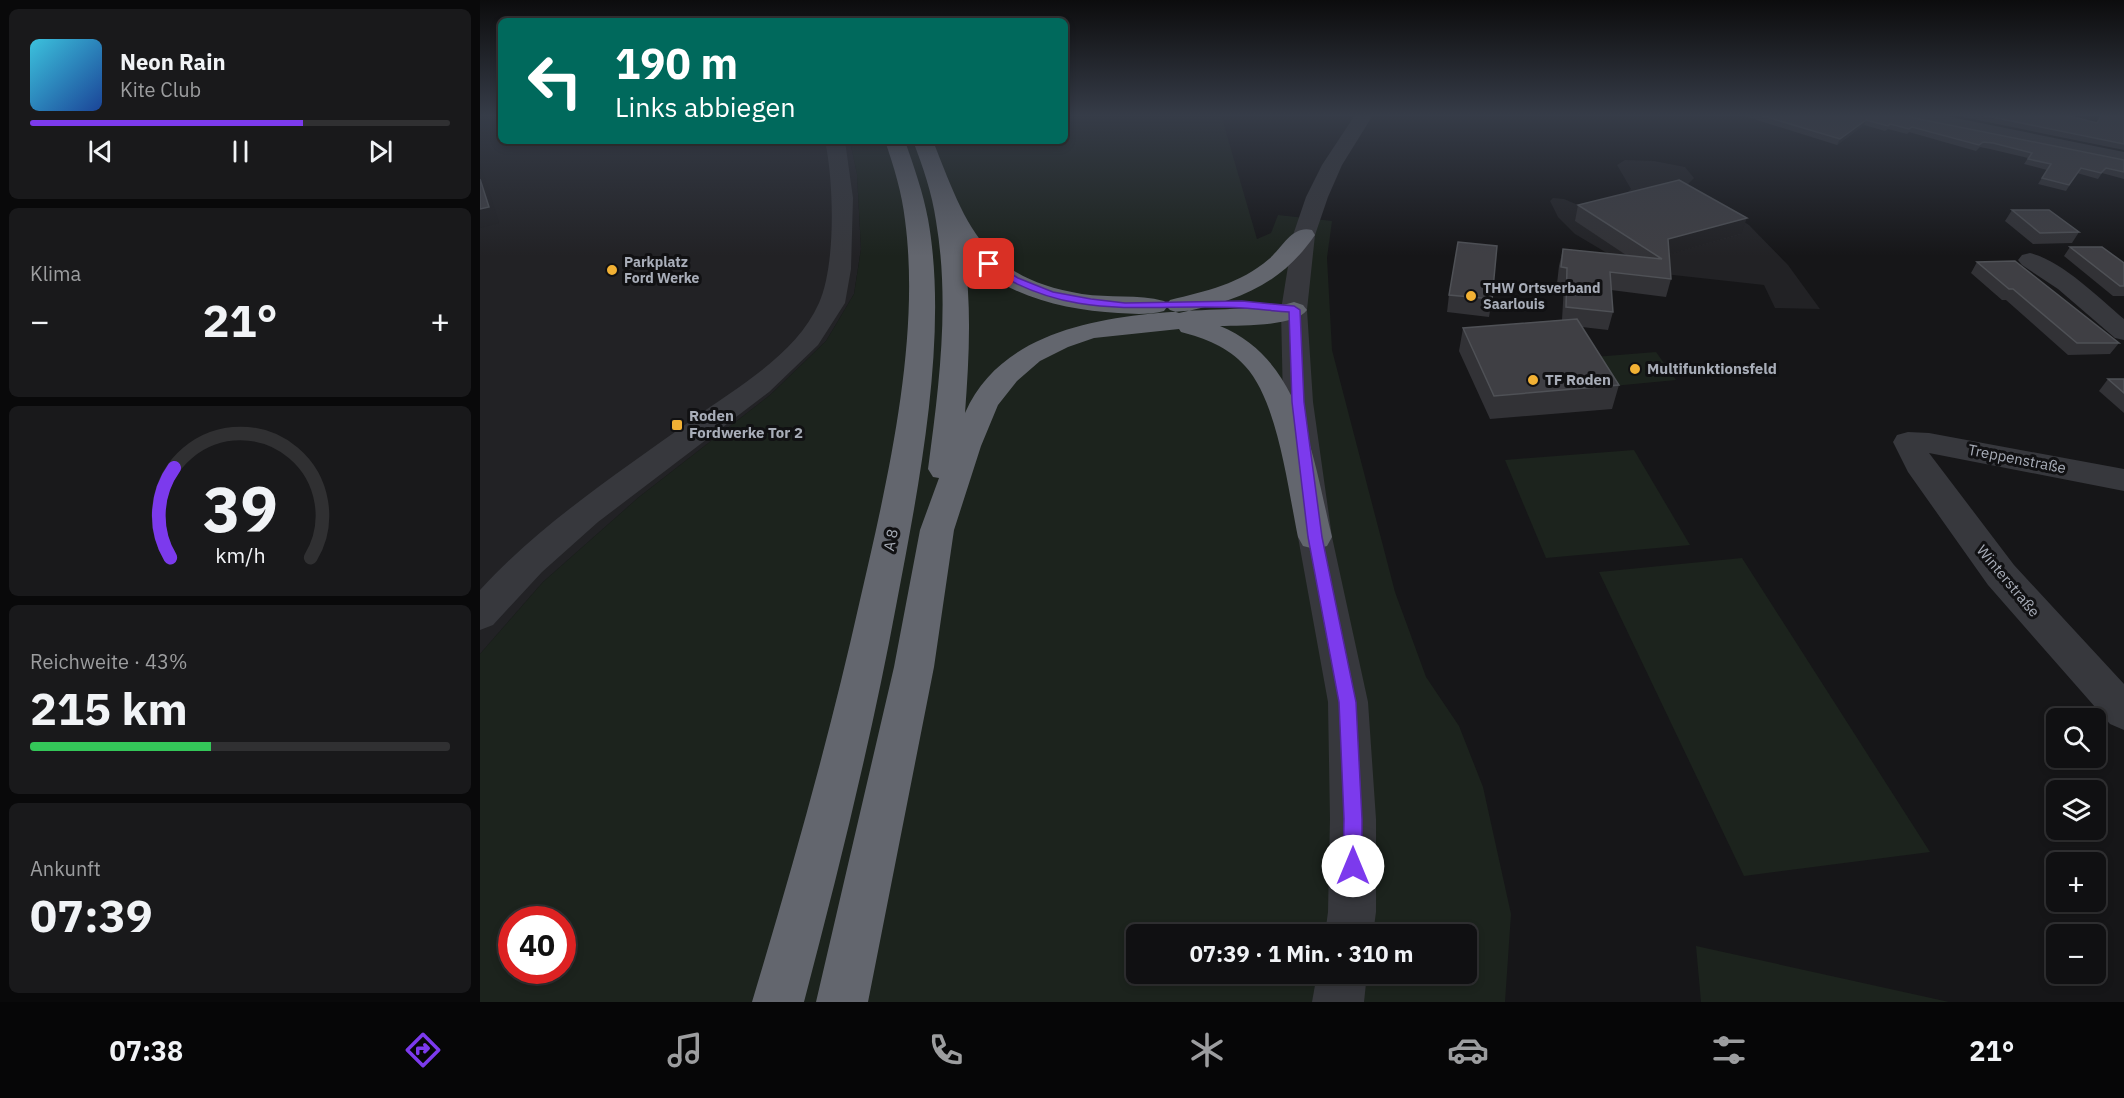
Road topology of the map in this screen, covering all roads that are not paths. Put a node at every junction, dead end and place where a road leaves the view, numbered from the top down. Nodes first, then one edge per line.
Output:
1 (839, 162) edge
2 (903, 162) edge
3 (930, 162) edge
4 (1334, 162) edge
5 (942, 194) junction
6 (1304, 236) junction
7 (2030, 260) dead end
8 (1294, 310) junction
9 (1176, 314) junction
10 (2124, 332) edge
11 (1911, 441) joint
12 (2124, 480) edge
13 (937, 530) junction
14 (1315, 537) junction
15 (480, 615) edge
16 (2124, 712) edge
17 (1350, 924) edge
18 (1341, 984) edge
19 (778, 1002) edge
20 (842, 1002) edge
21 (1338, 1002) edge

1 - 15 street
2 - 19 highway, A 8 / A 8
3 - 5 highway
4 - 6 street
5 - 9 highway
5 - 13 highway
6 - 8 street
6 - 9 highway
7 - 10 street
8 - 9 highway
8 - 14 street
9 - 13 highway
9 - 14 highway
11 - 12 street, Treppenstraße
11 - 16 street, Winterstraße
13 - 20 highway
14 - 17 street
18 - 21 street

